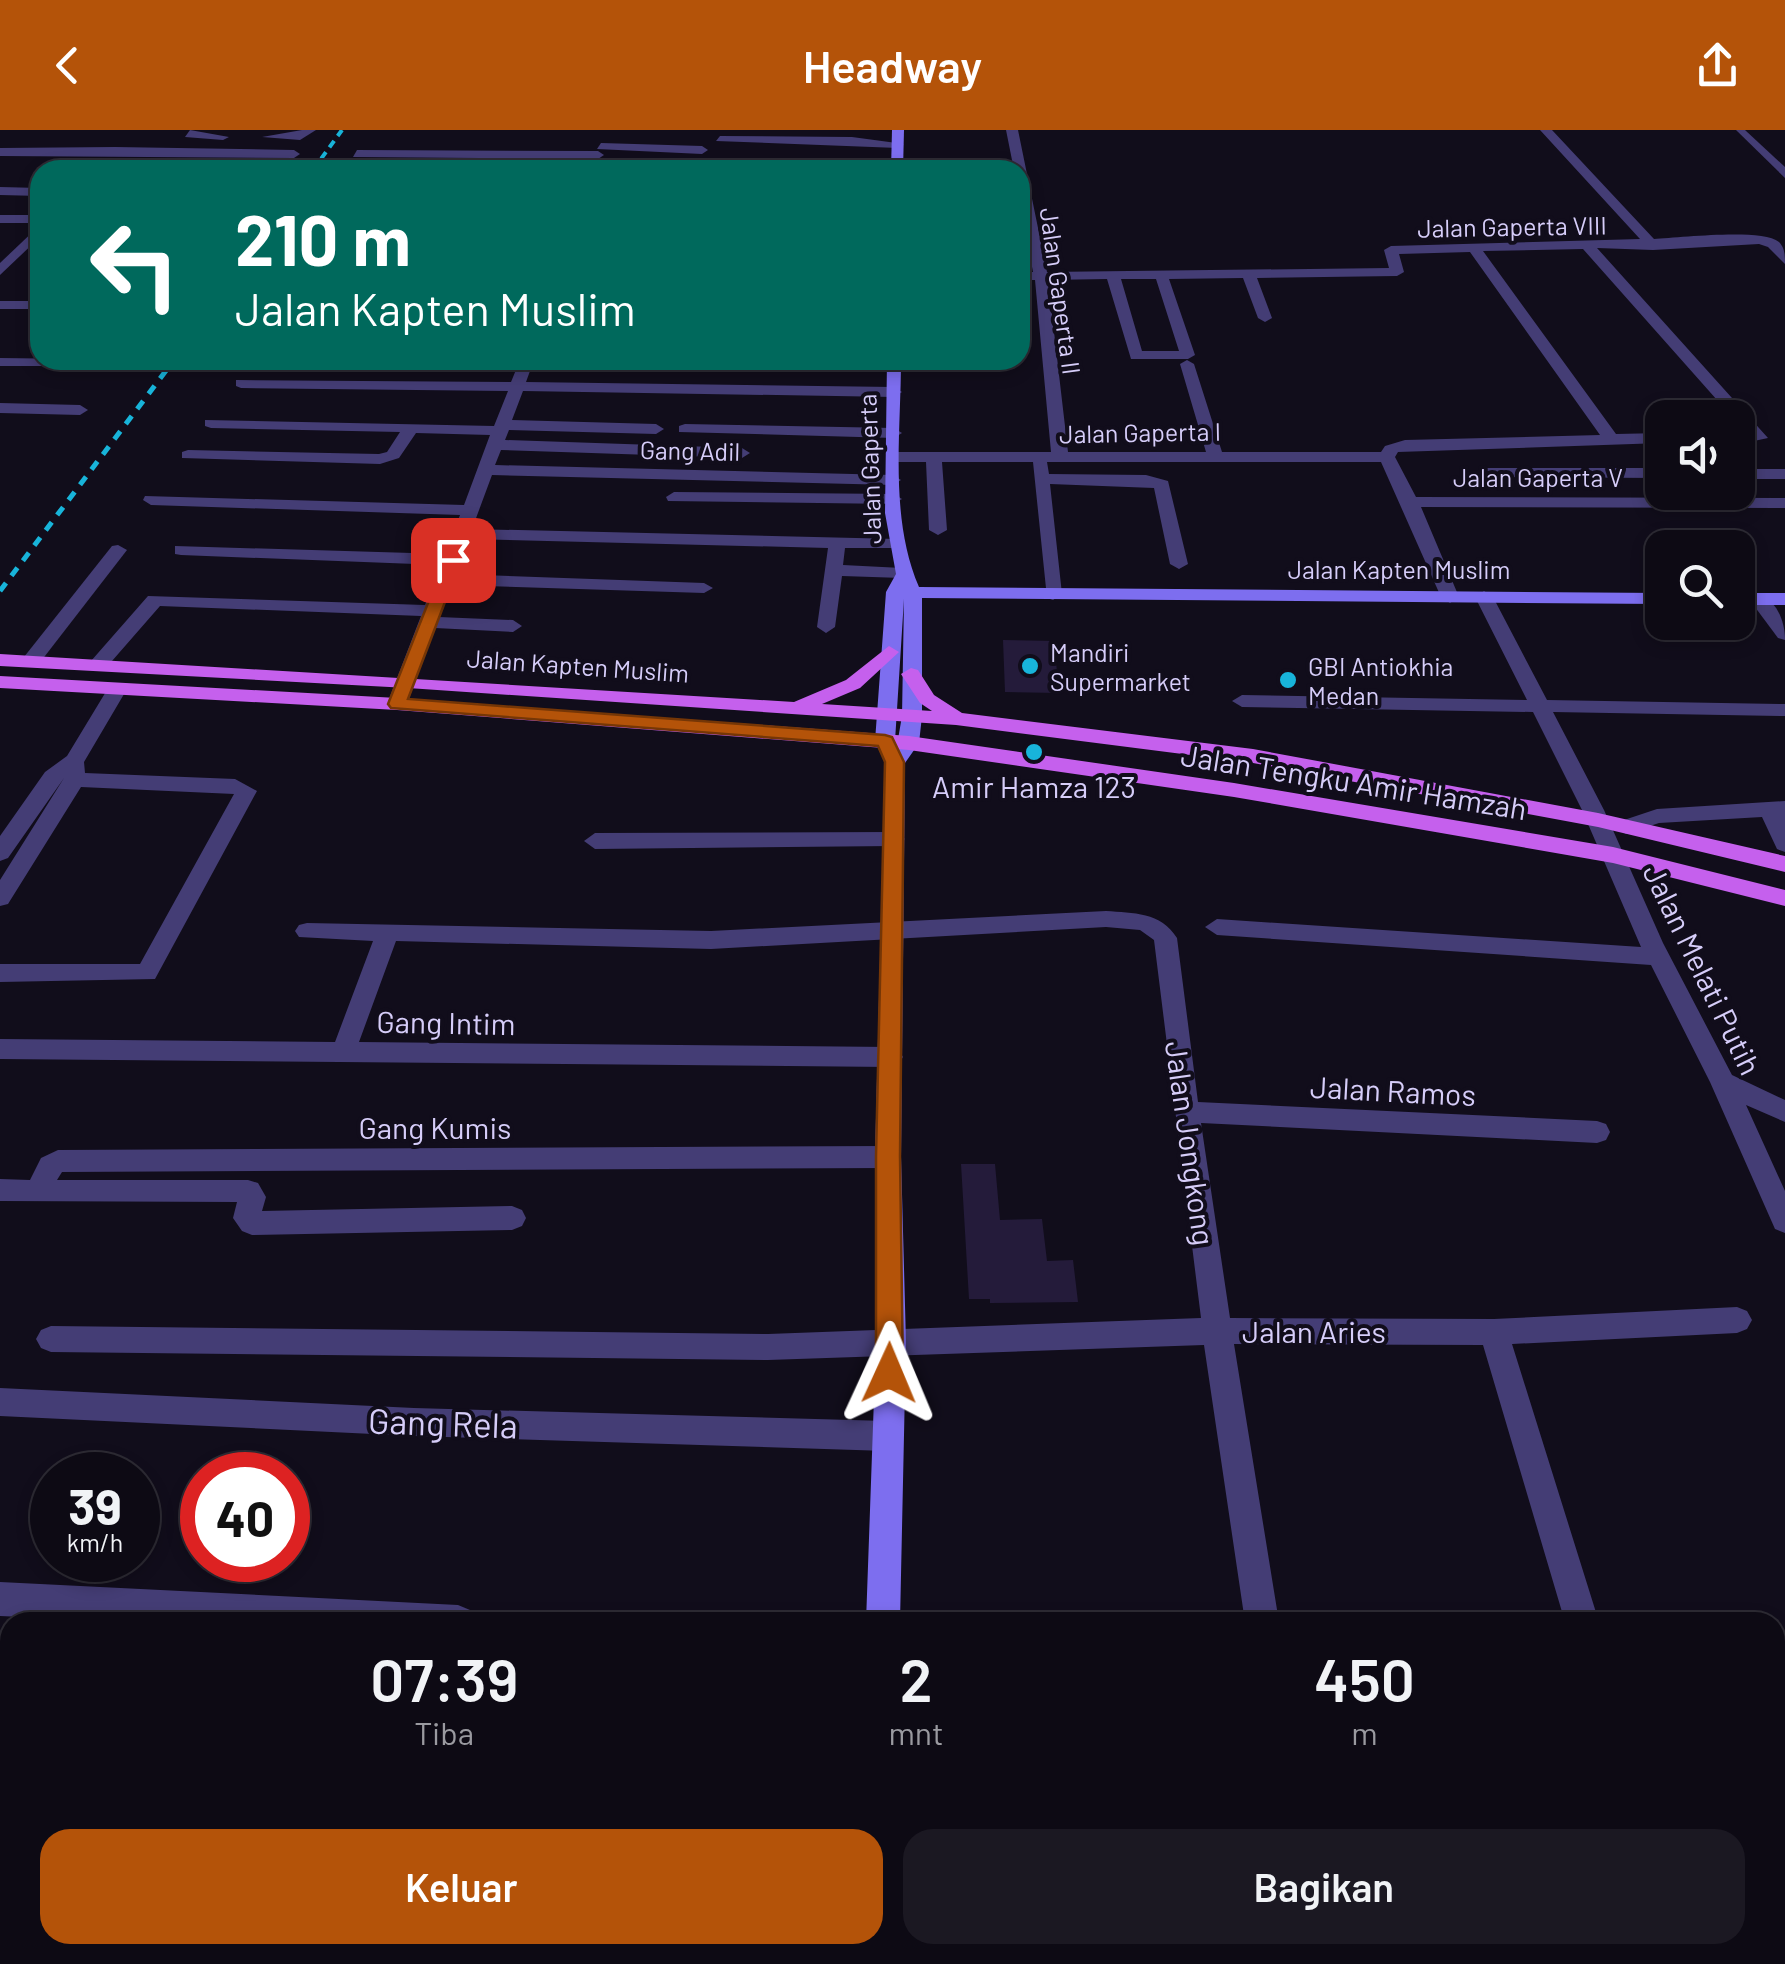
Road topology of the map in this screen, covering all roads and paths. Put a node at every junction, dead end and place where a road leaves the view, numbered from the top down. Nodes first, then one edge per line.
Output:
1 (196, 130) edge
2 (310, 130) edge
3 (608, 130) edge
4 (1012, 130) edge
5 (1546, 130) edge
6 (1740, 132) dead end
7 (111, 136) dead end
8 (898, 137) edge
9 (720, 139) dead end
10 (702, 150) dead end
11 (599, 151) junction
12 (0, 152) edge
13 (114, 152) junction
14 (294, 154) dead end
15 (357, 154) dead end
16 (106, 160) edge
17 (596, 160) edge
18 (1018, 160) edge
19 (1785, 174) edge
20 (0, 191) edge
21 (30, 192) edge
22 (0, 219) edge
23 (30, 219) edge
24 (1030, 221) edge
25 (30, 238) edge
26 (0, 242) edge
27 (30, 243) edge
28 (1653, 246) junction
29 (1589, 248) junction
30 (1475, 250) junction
31 (1785, 260) edge
32 (12, 264) edge
33 (1162, 274) junction
34 (1248, 274) junction
35 (1114, 275) junction
36 (1030, 276) edge
37 (1041, 276) junction
38 (0, 305) edge
39 (30, 305) edge
40 (1264, 318) dead end
41 (0, 362) edge
42 (30, 362) edge
43 (1187, 364) dead end
44 (523, 370) edge
45 (894, 370) edge
46 (241, 383) dead end
47 (894, 392) junction
48 (514, 394) junction
49 (234, 400) dead end
50 (1731, 400) edge
51 (0, 408) edge
52 (80, 410) dead end
53 (211, 423) dead end
54 (1755, 426) edge
55 (410, 428) junction
56 (656, 428) dead end
57 (686, 429) dead end
58 (500, 434) junction
59 (894, 434) junction
60 (1610, 438) junction
61 (1645, 438) edge
62 (1755, 438) edge
63 (742, 453) dead end
64 (188, 455) dead end
65 (1215, 456) junction
66 (894, 457) junction
67 (1387, 457) junction
68 (934, 458) junction
69 (1060, 458) junction
70 (1040, 459) junction
71 (486, 470) junction
72 (1483, 472) dead end
73 (1645, 473) edge
74 (1755, 474) edge
75 (1785, 474) edge
76 (1042, 479) junction
77 (894, 489) junction
78 (674, 498) dead end
79 (151, 500) dead end
80 (1410, 502) junction
81 (1785, 503) edge
82 (471, 510) junction
83 (938, 530) dead end
84 (462, 534) junction
85 (837, 542) junction
86 (898, 544) junction
87 (118, 550) dead end
88 (181, 550) dead end
89 (453, 560) junction
90 (1178, 564) dead end
91 (834, 570) junction
92 (446, 579) junction
93 (903, 583) junction
94 (704, 588) dead end
95 (1053, 594) junction
96 (1450, 597) junction
97 (1484, 597) junction
98 (1645, 599) edge
99 (1785, 599) edge
100 (1755, 600) edge
101 (1758, 600) junction
102 (432, 617) junction
103 (512, 626) dead end
104 (826, 627) dead end
105 (1785, 634) edge
106 (889, 652) junction
107 (0, 660) edge
108 (31, 661) junction
109 (98, 665) junction
110 (912, 674) junction
111 (0, 682) edge
112 (408, 682) junction
113 (117, 688) junction
114 (1242, 701) dead end
115 (397, 704) junction
116 (794, 707) junction
117 (1543, 709) junction
118 (1785, 710) edge
119 (886, 714) junction
120 (912, 716) junction
121 (966, 720) junction
122 (896, 749) junction
123 (75, 770) junction
124 (1777, 808) edge
125 (1598, 820) junction
126 (1626, 827) junction
127 (17, 829) junction
128 (44, 830) junction
129 (894, 839) junction
130 (595, 841) dead end
131 (1785, 844) edge
132 (0, 853) edge
133 (1612, 855) junction
134 (1785, 864) edge
135 (3, 889) edge
136 (1785, 898) edge
137 (1217, 927) dead end
138 (307, 931) dead end
139 (388, 931) junction
140 (894, 931) junction
141 (1657, 957) junction
142 (0, 973) edge
143 (0, 1049) edge
144 (343, 1053) junction
145 (890, 1057) junction
146 (1722, 1082) junction
147 (1184, 1112) junction
148 (1785, 1112) edge
149 (1597, 1132) dead end
150 (888, 1156) junction
151 (0, 1190) edge
152 (38, 1192) junction
153 (512, 1218) dead end
154 (1785, 1221) edge
155 (1737, 1320) dead end
156 (1216, 1330) junction
157 (1494, 1332) junction
158 (51, 1339) dead end
159 (890, 1342) junction
160 (0, 1402) edge
161 (887, 1436) junction
162 (0, 1599) edge
163 (259, 1612) edge
164 (883, 1612) edge
165 (1260, 1612) edge
166 (1579, 1612) edge

1 - 2 street
3 - 11 street
4 - 18 street, Jalan Gaperta II
5 - 28 street
6 - 19 street
7 - 13 street
8 - 9 street
10 - 11 street
11 - 15 street
11 - 17 street
12 - 13 street
13 - 14 street
13 - 16 street
20 - 21 street
22 - 23 street
24 - 37 street, Jalan Gaperta II
25 - 26 street
27 - 32 street
28 - 29 street, Jalan Gaperta VIII
28 - 31 street, Jalan Gaperta VIII
29 - 30 street, Jalan Gaperta VIII
29 - 50 street
30 - 34 street, Jalan Gaperta VIII
30 - 60 street
33 - 34 street, Jalan Gaperta VIII
33 - 35 street, Jalan Gaperta VIII
33 - 35 street
34 - 40 street
35 - 37 street, Jalan Gaperta VIII
36 - 37 street, Jalan Gaperta VIII
37 - 69 street, Jalan Gaperta II
38 - 39 street
41 - 42 street
43 - 65 street
44 - 48 street
45 - 47 street, Jalan Gaperta
46 - 48 street
47 - 48 street
47 - 59 street, Jalan Gaperta
48 - 49 street
48 - 58 street
51 - 52 street
53 - 55 street
54 - 62 street
55 - 58 street
55 - 64 street
56 - 58 street
57 - 59 street
58 - 63 street
58 - 71 street
59 - 66 street, Jalan Gaperta
60 - 61 street
60 - 67 street
65 - 67 street, Jalan Gaperta I
65 - 69 street, Jalan Gaperta I
66 - 68 street, Jalan Gaperta I
66 - 77 street, Jalan Gaperta
67 - 80 street
68 - 70 street, Jalan Gaperta I
68 - 83 street
69 - 70 street, Jalan Gaperta I
70 - 76 street
71 - 77 street, Gang Adil
71 - 82 street
72 - 73 street
74 - 75 street
76 - 90 street
76 - 95 street
77 - 78 street
77 - 86 street, Jalan Gaperta
79 - 82 street
80 - 81 street, Jalan Gaperta V
80 - 96 street
82 - 84 street
84 - 85 street
84 - 89 street
85 - 86 street
85 - 91 street
86 - 93 street, Jalan Gaperta
87 - 108 street
88 - 89 street
89 - 92 street
91 - 93 street
91 - 104 street
92 - 94 street
92 - 102 street
93 - 95 street, Jalan Kapten Muslim
93 - 106 street, Jalan Gaperta
93 - 110 street, Jalan Gaperta
95 - 96 street, Jalan Kapten Muslim
96 - 97 street, Jalan Kapten Muslim
97 - 98 street, Jalan Kapten Muslim
97 - 117 street, Jalan Melati Putih
99 - 101 street
100 - 101 street
101 - 105 street
102 - 103 street
102 - 109 street
102 - 112 street
106 - 116 main road
106 - 119 street, Jalan Gaperta
107 - 108 main road, Jalan Kapten Muslim
108 - 109 main road, Jalan Kapten Muslim
109 - 112 main road, Jalan Kapten Muslim
110 - 120 street, Jalan Gaperta
110 - 121 main road
111 - 113 main road, Jalan Kapten Muslim
112 - 115 street
112 - 116 main road, Jalan Kapten Muslim
113 - 115 main road, Jalan Kapten Muslim
113 - 123 street
114 - 117 street
115 - 122 main road, Jalan Kapten Muslim
116 - 119 main road, Jalan Kapten Muslim
117 - 118 street
117 - 125 street, Jalan Melati Putih
119 - 120 main road, Jalan Kapten Muslim
119 - 122 street, Jalan Gaperta
120 - 121 main road, Jalan Tengku Amir Hamzah
120 - 122 street, Jalan Gaperta
121 - 125 main road, Jalan Tengku Amir Hamzah
122 - 129 street
122 - 133 main road, Jalan Tengku Amir Hamzah
123 - 127 street
123 - 128 street
123 - 142 street
124 - 126 street
124 - 131 street
125 - 126 main road, Jalan Tengku Amir Hamzah
125 - 133 street, Jalan Melati Putih
126 - 134 main road, Jalan Tengku Amir Hamzah
127 - 128 street
127 - 132 street
128 - 135 street
129 - 130 street
129 - 140 street
133 - 136 main road, Jalan Tengku Amir Hamzah
133 - 141 street, Jalan Melati Putih
137 - 141 street
138 - 139 street
139 - 140 street
139 - 144 street
140 - 145 street
140 - 147 street, Jalan Jongkong
141 - 146 street, Jalan Melati Putih
143 - 144 street, Gang Intim
144 - 145 street, Gang Intim
145 - 150 street
146 - 148 street
146 - 154 street, Jalan Melati Putih
147 - 149 street, Jalan Ramos
147 - 156 street, Jalan Jongkong
150 - 152 street, Gang Kumis
150 - 159 street
151 - 152 street
152 - 153 street
155 - 157 street, Jalan Aries
156 - 157 street, Jalan Aries
156 - 159 street, Jalan Aries
156 - 165 street, Jalan Jongkong
157 - 166 street
158 - 159 street, Jalan Aries
159 - 161 street
160 - 161 street, Gang Rela
161 - 164 street
162 - 163 street

